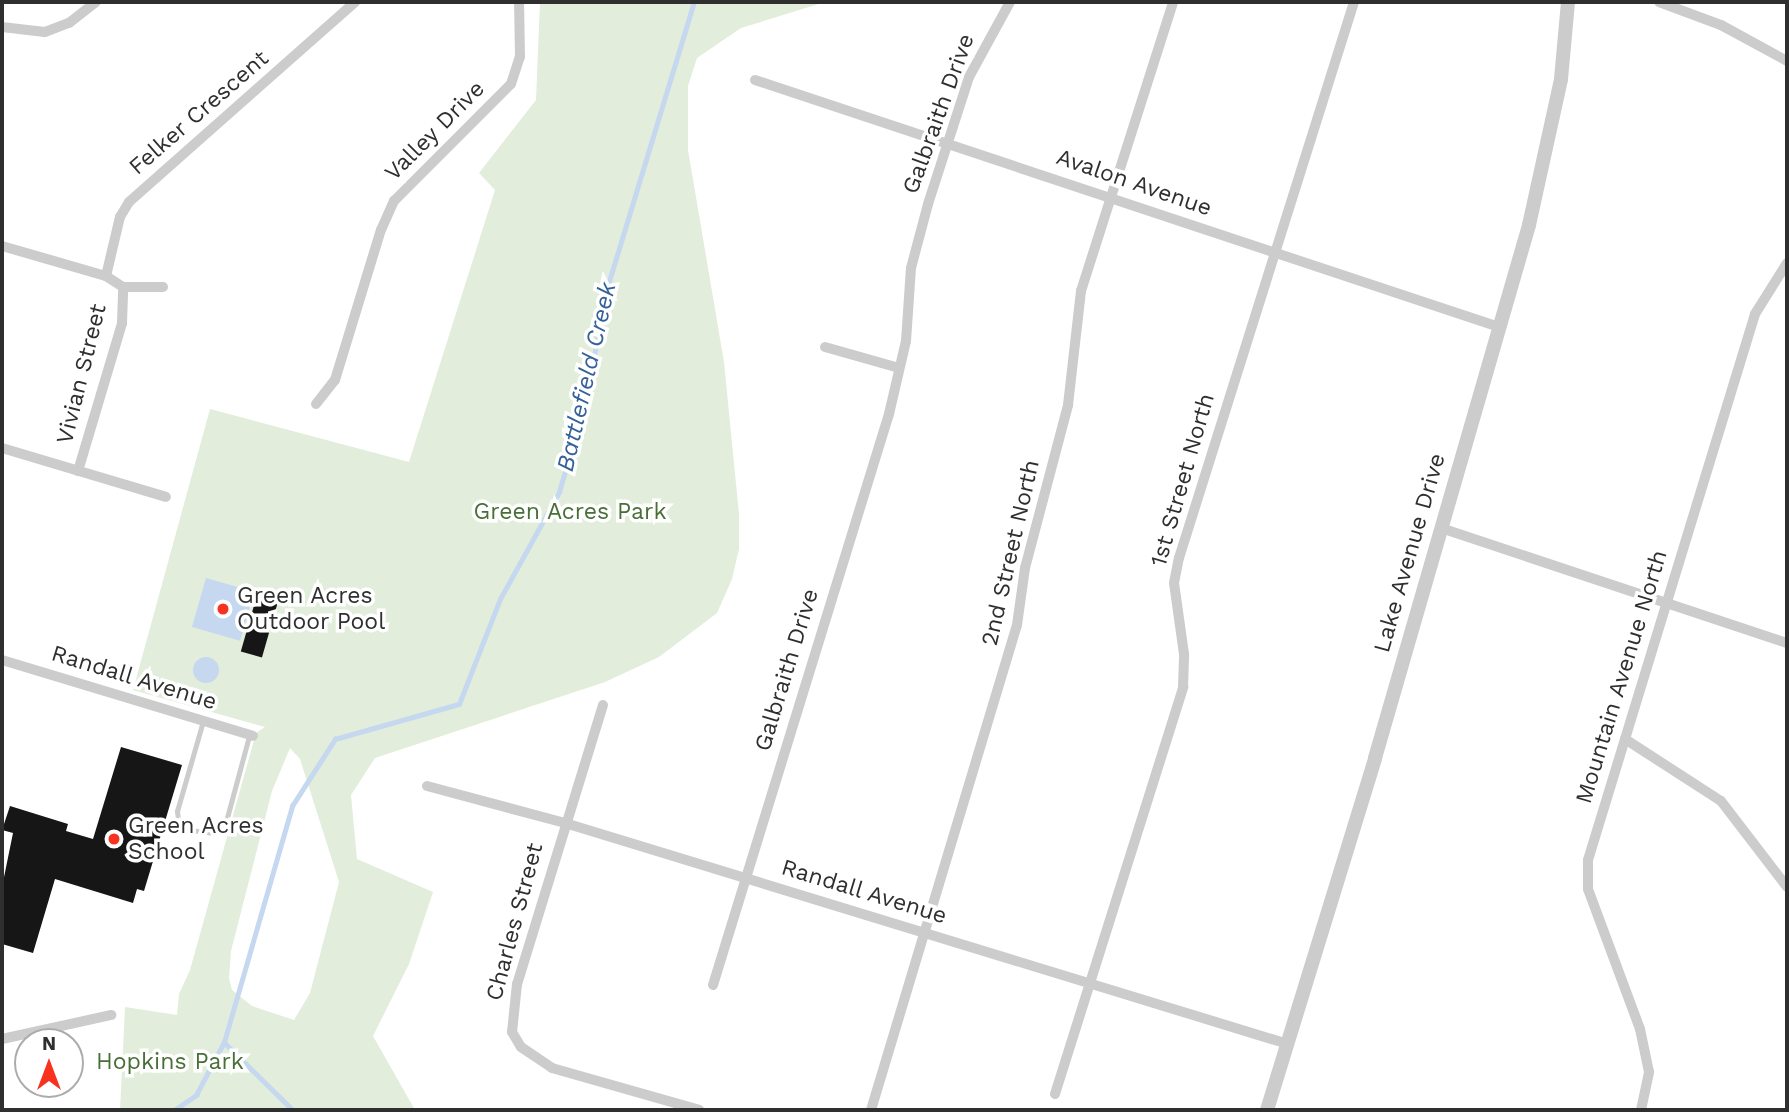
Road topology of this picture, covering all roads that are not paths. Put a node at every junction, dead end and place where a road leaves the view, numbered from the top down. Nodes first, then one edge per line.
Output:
1 (96, 2) edge
2 (355, 2) edge
3 (519, 2) edge
4 (1010, 2) edge
5 (1172, 2) edge
6 (1354, 2) edge
7 (1568, 2) edge
8 (1659, 2) edge
9 (2, 27) edge
10 (1787, 61) edge
11 (755, 80) dead end
12 (949, 143) junction
13 (1112, 196) junction
14 (2, 246) edge
15 (1274, 253) junction
16 (1787, 263) edge
17 (106, 276) junction
18 (124, 287) junction
19 (163, 287) dead end
20 (1499, 327) junction
21 (825, 347) dead end
22 (899, 368) junction
23 (317, 404) dead end
24 (2, 448) edge
25 (78, 471) junction
26 (166, 497) dead end
27 (1441, 528) junction
28 (1667, 602) junction
29 (1787, 643) edge
30 (2, 660) edge
31 (603, 705) dead end
32 (203, 721) junction
33 (251, 736) joint
34 (1625, 739) junction
35 (427, 786) dead end
36 (565, 823) junction
37 (745, 878) junction
38 (1787, 887) edge
39 (924, 933) junction
40 (1091, 984) junction
41 (713, 985) dead end
42 (111, 1015) dead end
43 (2, 1039) edge
44 (1288, 1044) junction
45 (1055, 1094) dead end
46 (699, 1110) edge
47 (871, 1110) edge
48 (1267, 1110) edge
49 (1641, 1110) edge

1 - 9 street
2 - 17 street, Felker Crescent
3 - 23 street, Valley Drive
4 - 12 street, Galbraith Drive
5 - 13 street, 2nd Street North
6 - 15 street, 1st Street North
7 - 20 street, Lake Avenue Drive
8 - 10 street
11 - 12 street, Avalon Avenue
12 - 13 street, Avalon Avenue
12 - 22 street, Galbraith Drive
13 - 15 street, Avalon Avenue
13 - 39 street, 2nd Street North
14 - 17 street
15 - 20 street, Avalon Avenue
15 - 40 street, 1st Street North
16 - 28 street, Mountain Avenue North
17 - 18 street
18 - 19 street
18 - 25 street, Vivian Street
20 - 27 street, Lake Avenue Drive
21 - 22 street
22 - 37 street, Galbraith Drive
24 - 25 street
25 - 26 street
27 - 28 street
27 - 44 street, Lake Avenue Drive
28 - 29 street
28 - 34 street, Mountain Avenue North
30 - 32 street, Randall Avenue
31 - 36 street, Charles Street
32 - 33 street, Randall Avenue
32 - 33 lane
34 - 38 street
34 - 49 street, Mountain Avenue North
35 - 36 street, Randall Avenue
36 - 37 street, Randall Avenue
36 - 46 street, Charles Street
37 - 39 street, Randall Avenue
37 - 41 street, Galbraith Drive
39 - 40 street, Randall Avenue
39 - 47 street, 2nd Street North
40 - 44 street, Randall Avenue
40 - 45 street, 1st Street North
42 - 43 street
44 - 48 street, Lake Avenue Drive

